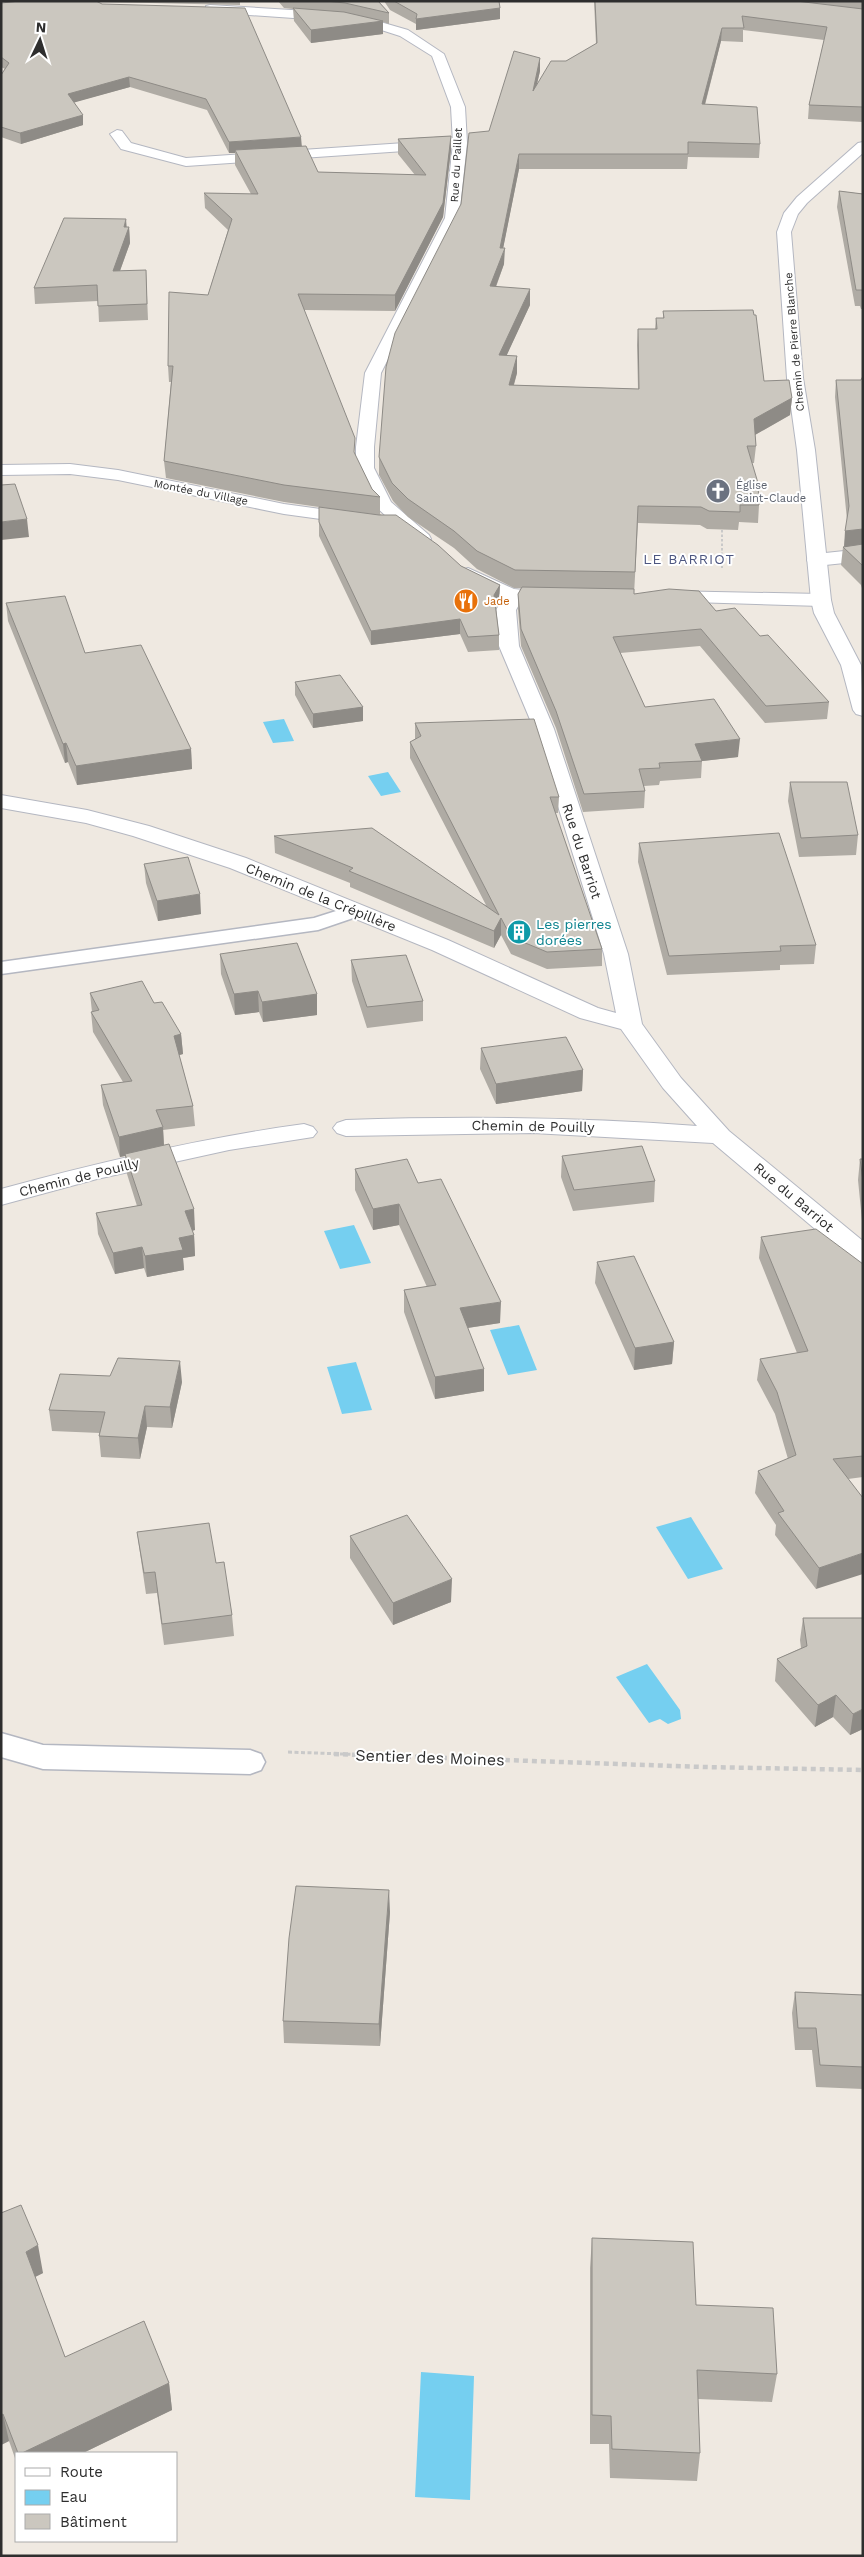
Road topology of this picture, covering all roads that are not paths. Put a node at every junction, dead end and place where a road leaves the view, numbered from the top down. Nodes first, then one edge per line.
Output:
1 (193, 9) edge
2 (385, 14) edge
3 (417, 40) junction
4 (118, 134) dead end
5 (460, 143) junction
6 (863, 146) edge
7 (1, 470) edge
8 (401, 522) junction
9 (438, 549) edge
10 (863, 555) edge
11 (816, 560) junction
12 (457, 564) edge
13 (514, 596) junction
14 (652, 597) edge
15 (574, 598) edge
16 (821, 600) junction
17 (863, 710) edge
18 (1, 802) edge
19 (355, 911) junction
20 (1, 968) edge
21 (630, 1024) junction
22 (346, 1128) dead end
23 (304, 1132) dead end
24 (720, 1136) junction
25 (1, 1197) edge
26 (863, 1255) edge
27 (1, 1745) edge
28 (250, 1762) road end

1 - 3 street, Rue du Paillet
2 - 3 street
3 - 5 street, Rue du Paillet
4 - 5 street
5 - 8 street, Rue du Paillet
6 - 11 street, Chemin de Pierre Blanche
7 - 8 street, Montée du Village
8 - 9 street, Rue du Paillet
10 - 11 street
11 - 16 street, Chemin de Pierre Blanche
12 - 13 street
13 - 15 street
13 - 21 street, Rue du Barriot
14 - 16 street
16 - 17 street, Chemin de Pierre Blanche
18 - 19 street, Chemin de la Crépillère
19 - 20 lane
19 - 21 street, Chemin de la Crépillère
21 - 24 street, Rue du Barriot
22 - 24 street, Chemin de Pouilly
23 - 25 street, Chemin de Pouilly
24 - 26 street, Rue du Barriot
27 - 28 lane

